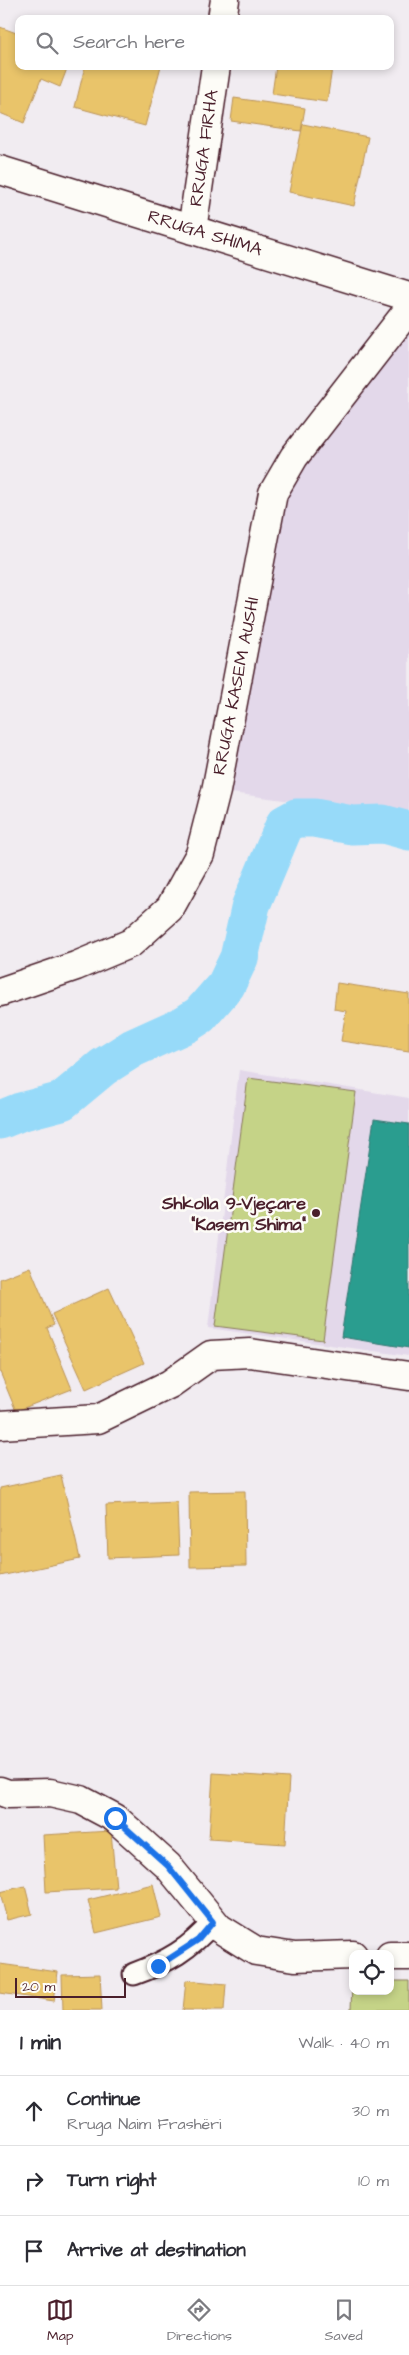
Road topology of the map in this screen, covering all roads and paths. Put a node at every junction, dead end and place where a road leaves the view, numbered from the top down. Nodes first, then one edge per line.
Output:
1 (225, 0) edge
2 (223, 15) edge
3 (215, 70) edge
4 (0, 170) edge
5 (192, 230) junction
6 (409, 297) edge
7 (409, 309) edge
8 (0, 992) edge
9 (409, 1376) edge
10 (0, 1425) edge
11 (0, 1791) edge
12 (213, 1922) junction
13 (349, 1955) edge
14 (394, 1956) edge
15 (409, 1956) edge
16 (134, 1974) dead end

1 - 2 street
3 - 5 street, RRUGA FIRHA
4 - 5 street, RRUGA SHIMA
5 - 6 street, RRUGA SHIMA
7 - 8 street, RRUGA KASEM AUSHI
9 - 10 street
11 - 12 street
12 - 13 street
12 - 16 lane
14 - 15 street

